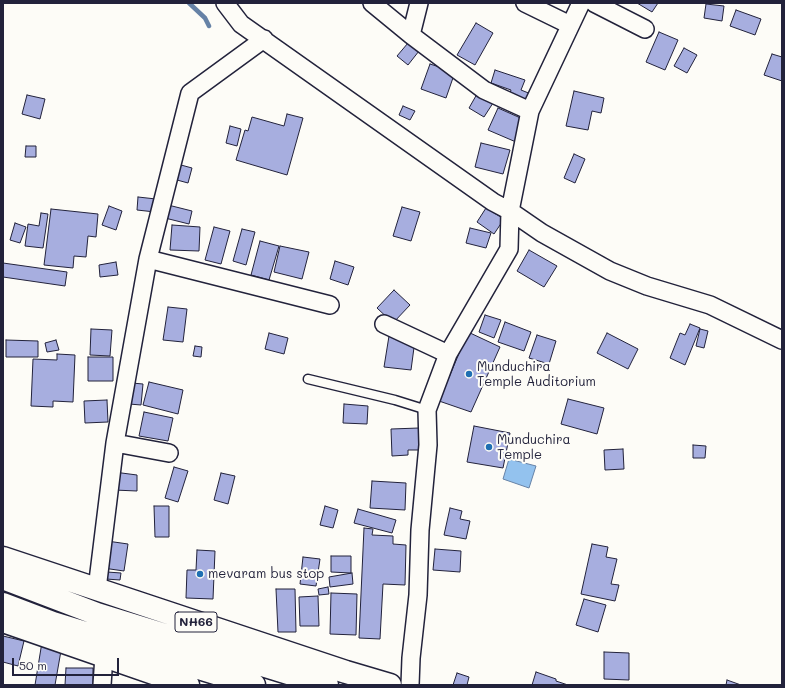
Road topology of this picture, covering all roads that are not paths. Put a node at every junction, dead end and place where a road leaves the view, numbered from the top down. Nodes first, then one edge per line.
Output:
1 (225, 3) edge
2 (372, 3) edge
3 (419, 3) edge
4 (525, 3) edge
5 (581, 3) edge
6 (594, 3) edge
7 (570, 25) junction
8 (644, 29) dead end
9 (411, 35) junction
10 (264, 39) junction
11 (530, 111) junction
12 (510, 211) junction
13 (148, 259) junction
14 (330, 305) dead end
15 (384, 324) dead end
16 (782, 340) edge
17 (448, 354) junction
18 (308, 379) dead end
19 (427, 410) junction
20 (115, 443) junction
21 (169, 453) dead end
22 (3, 558) edge
23 (3, 578) edge
24 (97, 589) junction
25 (3, 604) edge
26 (3, 621) edge
27 (104, 656) junction
28 (102, 685) edge
29 (188, 685) edge
30 (254, 685) edge
31 (327, 685) edge
32 (390, 685) edge
33 (410, 685) edge

1 - 10 street
2 - 9 street
3 - 9 street
4 - 7 street
5 - 7 street
6 - 8 street
7 - 11 street
9 - 11 street
10 - 12 street
10 - 13 street
11 - 12 street
12 - 16 street
12 - 17 street
13 - 14 street
13 - 20 street
15 - 17 street
17 - 19 street
18 - 19 lane
19 - 33 street
20 - 21 street
20 - 24 street
22 - 24 highway, NH66
23 - 31 highway
24 - 32 highway, NH66
25 - 30 highway
26 - 27 highway
27 - 28 street
27 - 29 highway

